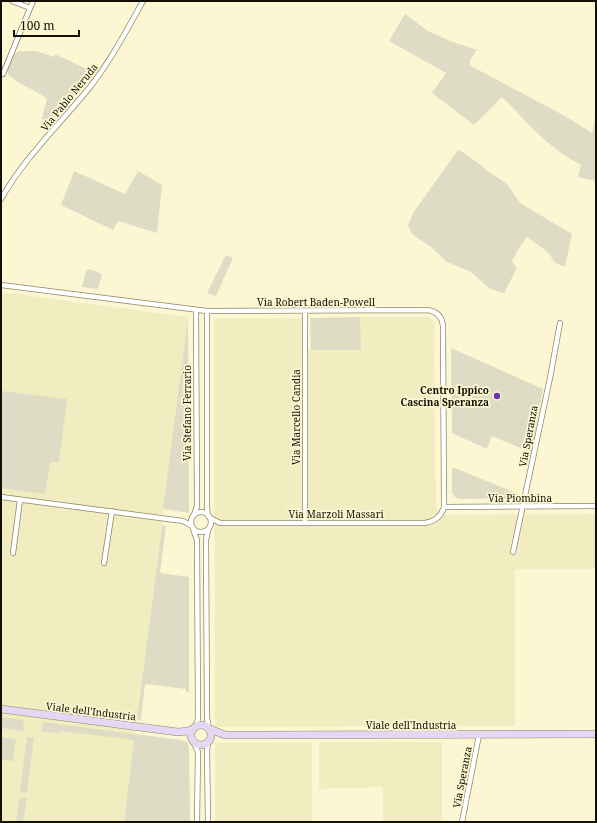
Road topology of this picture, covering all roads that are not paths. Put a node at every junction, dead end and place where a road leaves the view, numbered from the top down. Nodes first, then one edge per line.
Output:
1 (12, 1) edge
2 (33, 1) edge
3 (143, 1) edge
4 (30, 8) junction
5 (3, 74) dead end
6 (1, 199) edge
7 (1, 286) edge
8 (196, 310) junction
9 (207, 311) junction
10 (306, 311) junction
11 (560, 323) dead end
12 (1, 497) edge
13 (20, 500) junction
14 (596, 506) edge
15 (444, 507) junction
16 (524, 507) junction
17 (112, 511) junction
18 (193, 516) junction
19 (209, 517) junction
20 (183, 521) junction
21 (220, 523) junction
22 (305, 523) junction
23 (193, 528) junction
24 (208, 529) junction
25 (514, 552) dead end
26 (14, 553) dead end
27 (104, 563) dead end
28 (1, 709) edge
29 (194, 728) junction
30 (210, 729) junction
31 (178, 732) junction
32 (479, 734) junction
33 (596, 734) edge
34 (226, 735) junction
35 (193, 741) junction
36 (209, 742) junction
37 (198, 822) edge
38 (208, 822) edge
39 (462, 822) edge

1 - 4 street
2 - 4 street
3 - 6 street, Via Pablo Neruda
4 - 5 street
7 - 8 street, Via Robert Baden-Powell
8 - 9 street, Via Robert Baden-Powell
8 - 18 street, Via Stefano Ferrario
9 - 10 street, Via Robert Baden-Powell
9 - 19 street, Via Stefano Ferrario
10 - 15 street, Via Robert Baden-Powell
10 - 22 street, Via Marcello Candia
11 - 16 street, Via Speranza
12 - 13 street
13 - 17 street
13 - 26 street
14 - 16 street, Via Piombina
15 - 16 street, Via Piombina
15 - 22 street, Via Marzoli Massari
16 - 25 street, Via Speranza
17 - 20 street
17 - 27 street
18 - 19 street
18 - 20 street
18 - 23 street
19 - 21 street, Via Marzoli Massari
19 - 24 street
20 - 23 street
21 - 22 street, Via Marzoli Massari
21 - 24 street, Via Marzoli Massari
23 - 24 street
23 - 29 street
24 - 30 street
28 - 31 street, Viale dell'Industria
29 - 30 street
29 - 31 street
29 - 35 street
30 - 34 street
30 - 36 street
31 - 35 street
32 - 33 street, Viale dell'Industria
32 - 34 street, Viale dell'Industria
32 - 39 street, Via Speranza
34 - 36 street
35 - 36 street
35 - 37 street
36 - 38 street

